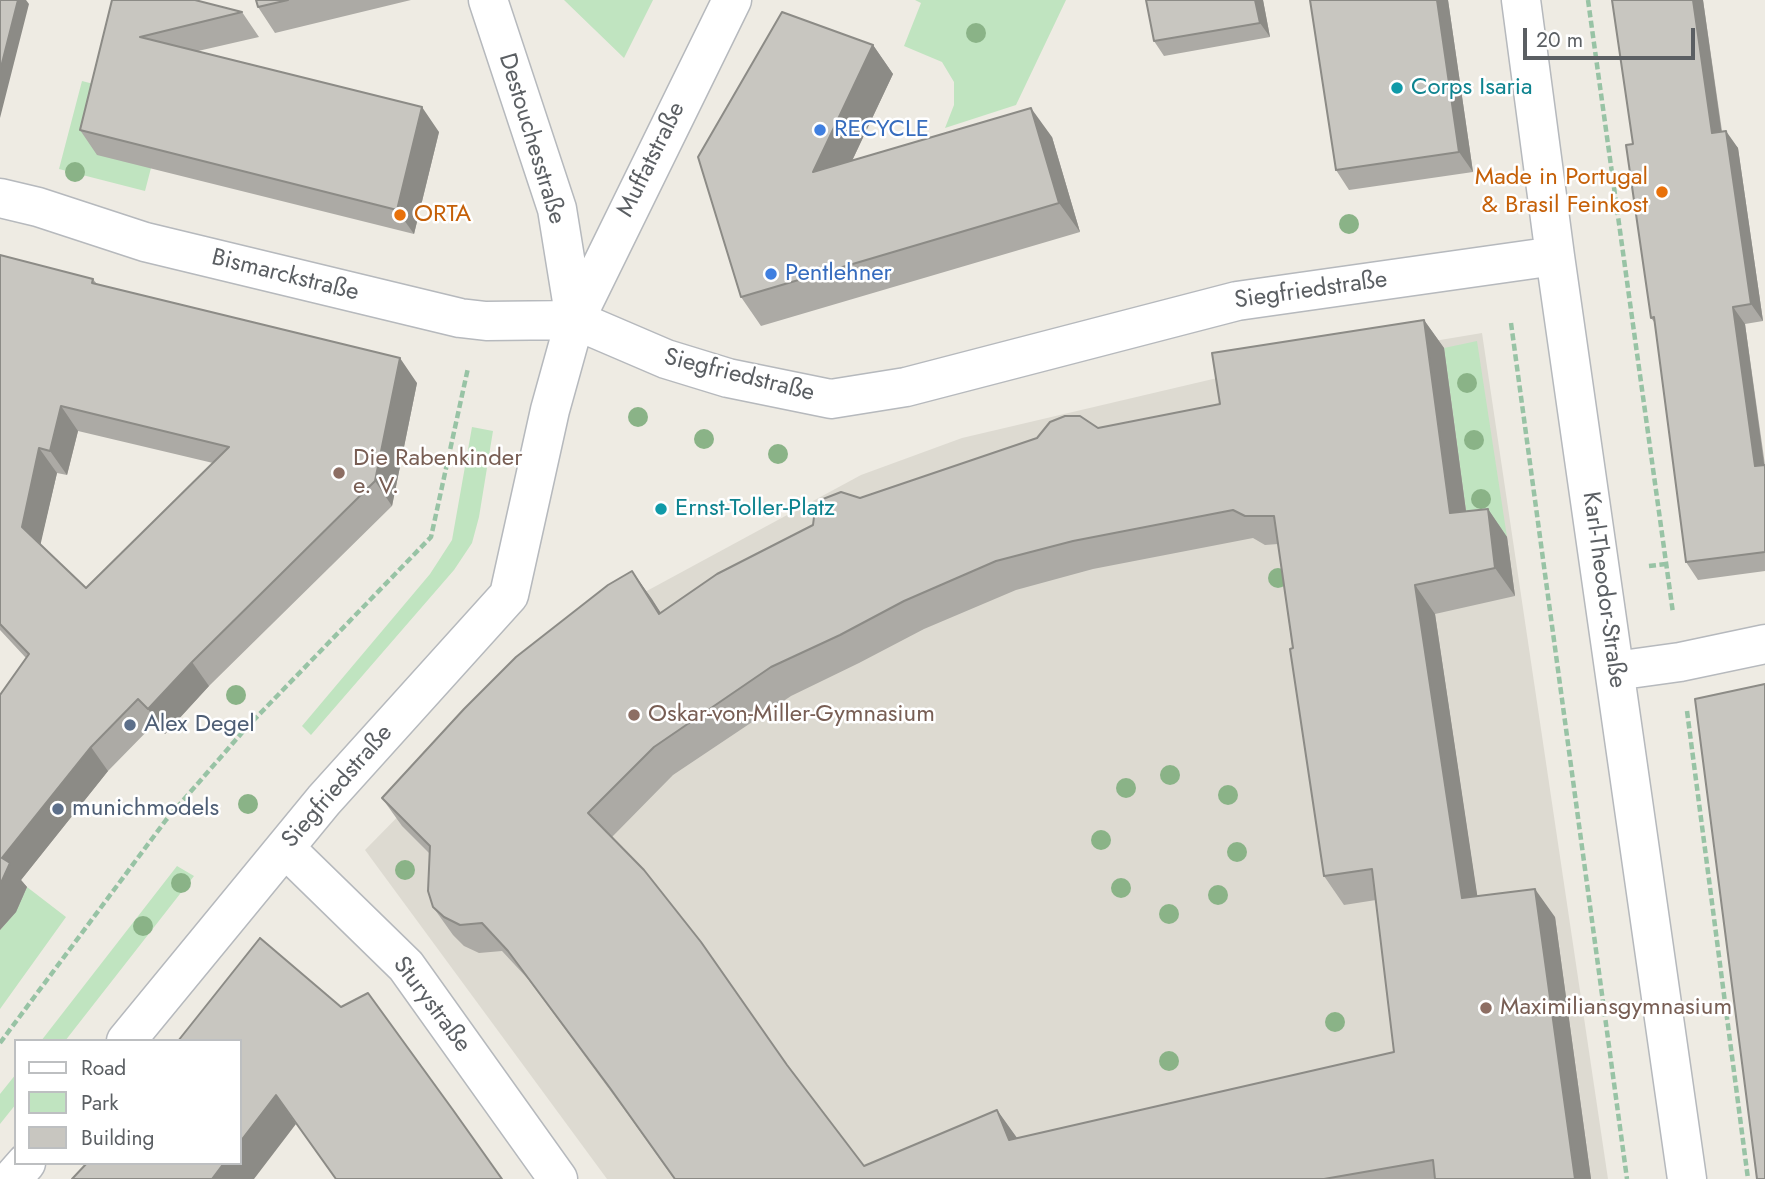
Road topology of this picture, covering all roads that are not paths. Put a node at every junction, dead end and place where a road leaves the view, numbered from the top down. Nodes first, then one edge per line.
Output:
1 (488, 0) edge
2 (732, 0) edge
3 (1521, 0) edge
4 (0, 198) edge
5 (1555, 256) junction
6 (575, 320) junction
7 (1765, 643) edge
8 (1615, 671) junction
9 (285, 848) junction
10 (129, 1039) edge
11 (24, 1165) edge
12 (12, 1179) edge
13 (558, 1179) edge
14 (1687, 1179) edge

1 - 6 street, Destouchesstraße
2 - 6 street, Muffatstraße
3 - 5 street, Karl-Theodor-Straße
4 - 6 street, Bismarckstraße
5 - 6 street, Siegfriedstraße
5 - 8 street, Karl-Theodor-Straße
6 - 9 street, Siegfriedstraße
7 - 8 street
8 - 14 street, Karl-Theodor-Straße
9 - 10 street, Siegfriedstraße
9 - 13 street, Sturystraße
11 - 12 street

